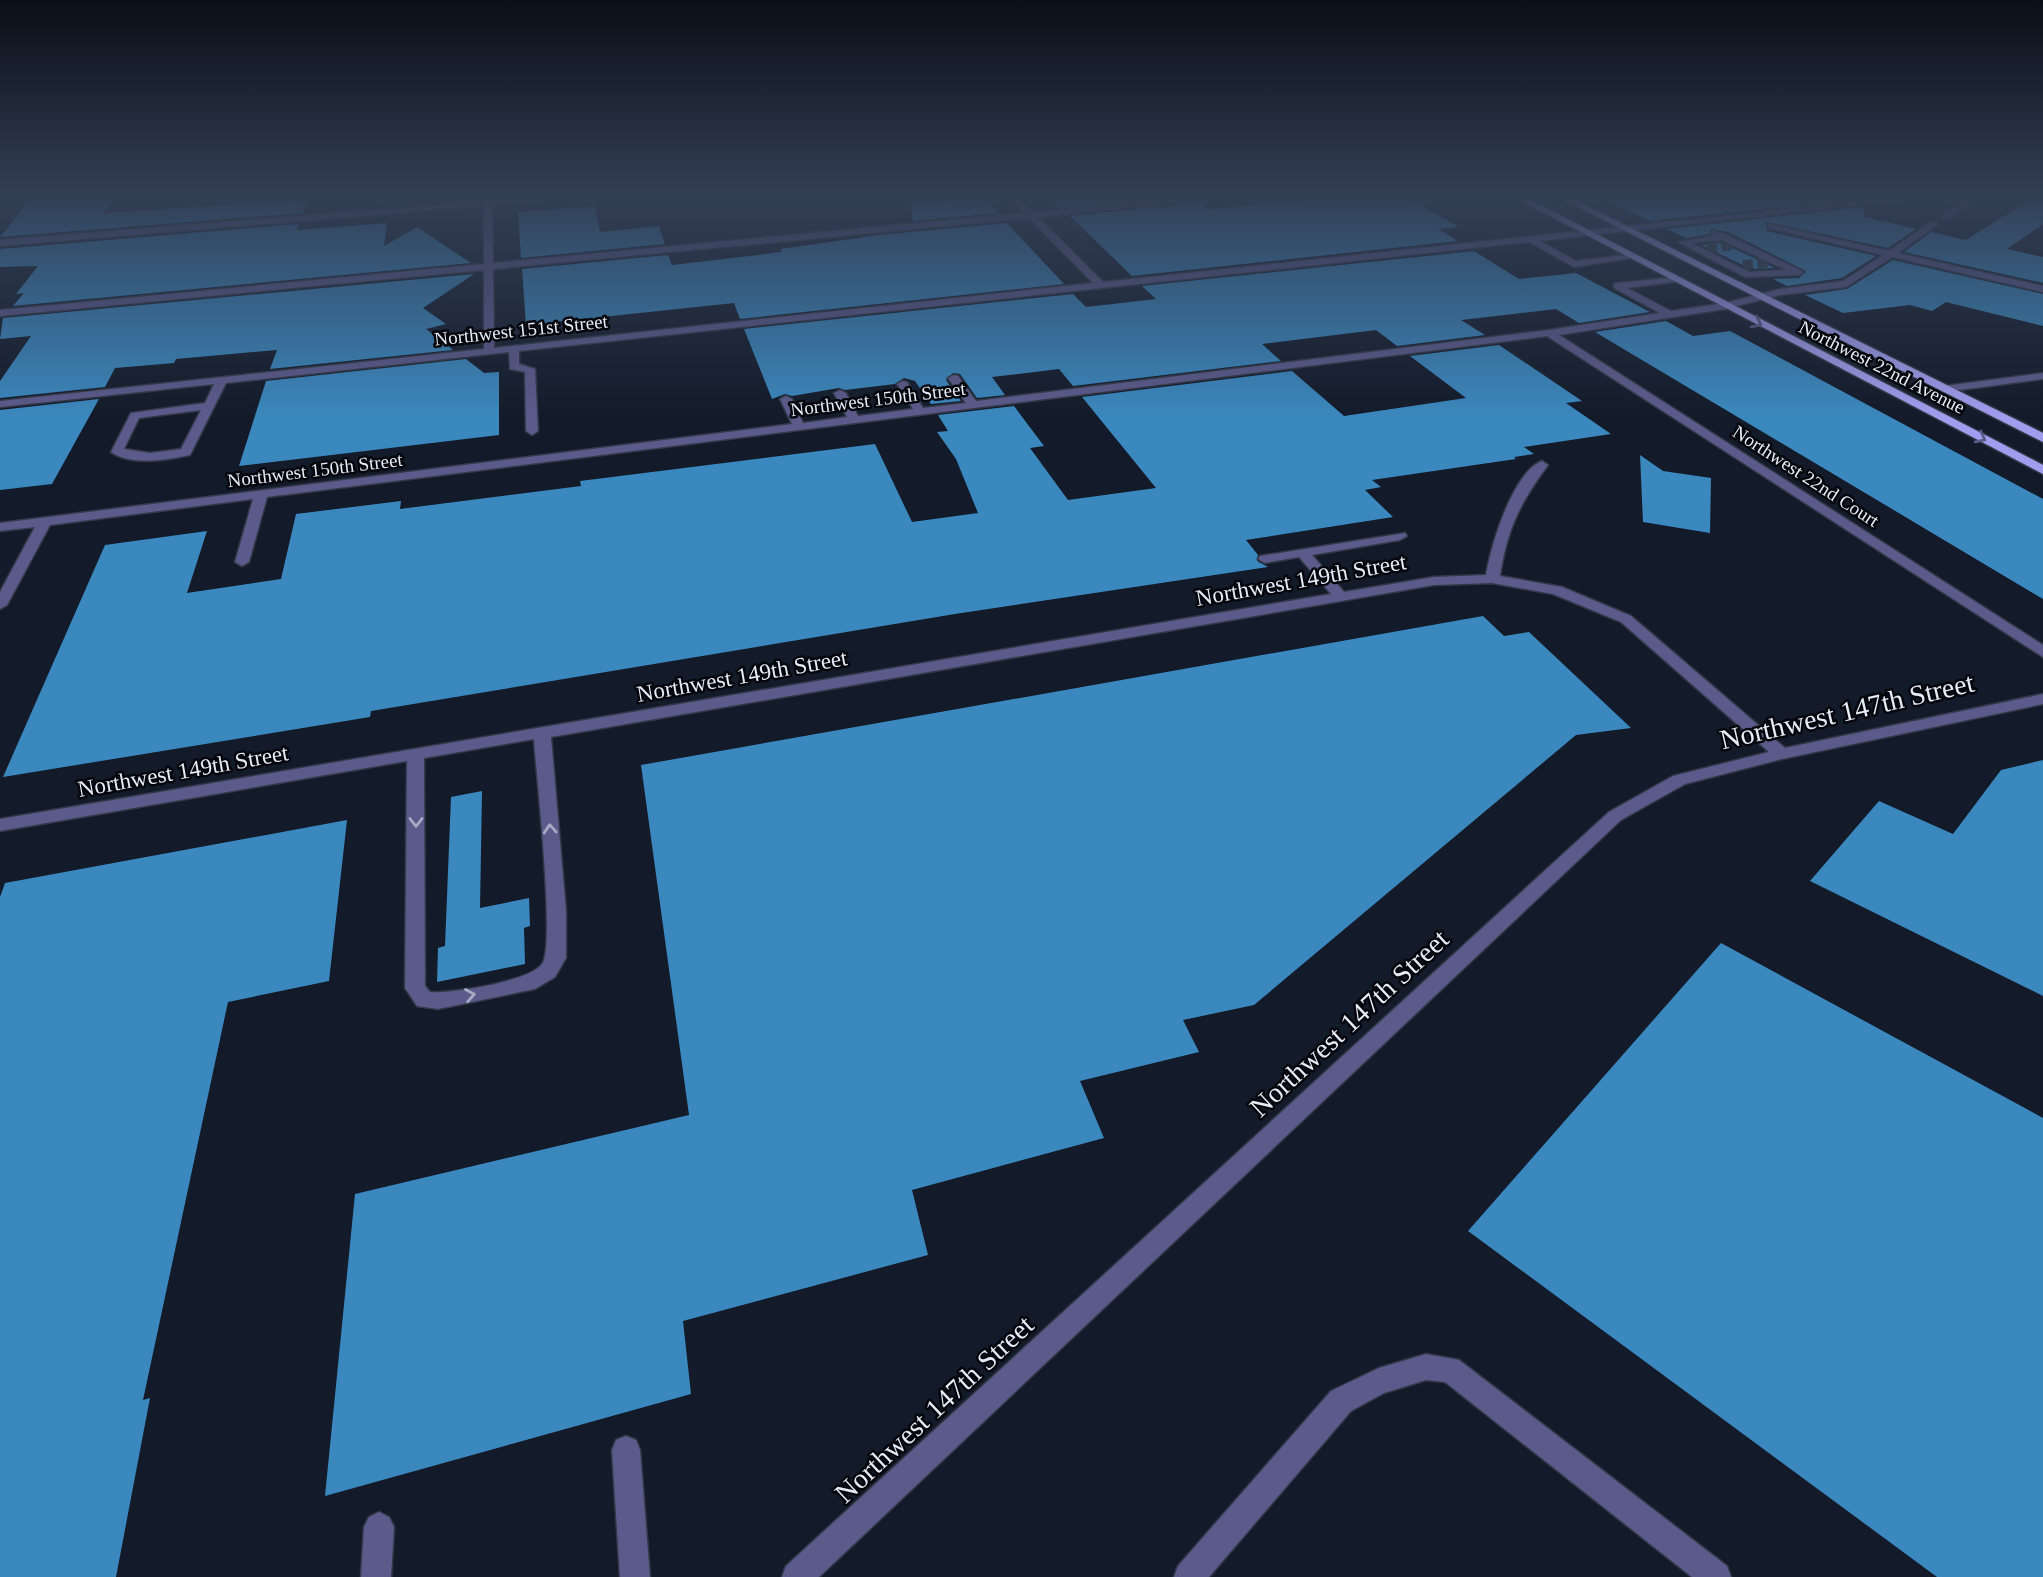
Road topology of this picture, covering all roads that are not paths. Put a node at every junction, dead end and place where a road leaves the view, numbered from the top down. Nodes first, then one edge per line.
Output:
1 (451, 271) edge
2 (489, 271) edge
3 (1086, 271) edge
4 (1238, 271) edge
5 (1605, 271) edge
6 (1658, 271) edge
7 (1705, 271) edge
8 (1741, 271) edge
9 (1795, 271) edge
10 (1865, 271) edge
11 (1965, 271) edge
12 (1799, 272) junction
13 (1674, 279) junction
14 (1630, 284) junction
15 (1100, 285) junction
16 (1828, 286) junction
17 (2043, 289) edge
18 (1759, 297) junction
19 (1725, 306) junction
20 (0, 313) edge
21 (1669, 314) junction
22 (1549, 333) junction
23 (514, 348) junction
24 (489, 351) junction
25 (2043, 376) edge
26 (954, 379) dead end
27 (222, 380) junction
28 (903, 384) dead end
29 (1944, 389) junction
30 (840, 393) dead end
31 (786, 398) dead end
32 (0, 404) edge
33 (973, 405) junction
34 (208, 406) junction
35 (920, 412) junction
36 (854, 420) junction
37 (799, 427) junction
38 (532, 430) dead end
39 (2043, 438) edge
40 (1542, 465) dead end
41 (2043, 470) edge
42 (261, 494) junction
43 (45, 521) junction
44 (0, 527) edge
45 (1400, 536) dead end
46 (1302, 552) junction
47 (1265, 559) dead end
48 (242, 562) dead end
49 (1492, 579) junction
50 (2, 597) edge
51 (1341, 597) junction
52 (2043, 652) edge
53 (2043, 699) edge
54 (542, 733) junction
55 (416, 754) junction
56 (1782, 754) junction
57 (0, 825) edge
58 (626, 1450) dead end
59 (379, 1527) dead end
60 (376, 1577) edge
61 (635, 1577) edge
62 (797, 1577) edge
63 (1189, 1577) edge
64 (1716, 1577) edge

1 - 20 street
2 - 24 street
3 - 15 street
4 - 15 street, Northwest 151st Street
5 - 14 street
6 - 13 main road, Northwest 22nd Avenue
7 - 18 main road, Northwest 22nd Avenue
8 - 12 street
9 - 12 street
10 - 16 street, Northwest 150th Street
11 - 17 street
12 - 16 street
13 - 14 street
13 - 19 main road, Northwest 22nd Avenue
14 - 21 street
15 - 23 street, Northwest 151st Street
16 - 18 street, Northwest 150th Street
18 - 19 street, Northwest 150th Street
18 - 29 main road, Northwest 22nd Avenue
19 - 21 street, Northwest 150th Street
19 -> 41 main road, Northwest 22nd Avenue
21 - 22 street, Northwest 150th Street
22 - 33 street, Northwest 150th Street
22 - 52 street, Northwest 22nd Court
23 - 24 street, Northwest 151st Street
23 - 38 street
24 - 27 street, Northwest 151st Street
25 - 29 street
26 - 33 street
27 - 32 street, Northwest 151st Street
27 - 34 street
28 - 35 street
29 - 39 main road, Northwest 22nd Avenue
30 - 36 street
31 - 37 street
33 - 35 street, Northwest 150th Street
34 - 34 street
35 - 36 street, Northwest 150th Street
36 - 37 street, Northwest 150th Street
37 - 42 street, Northwest 150th Street
40 - 49 street
42 - 43 street, Northwest 150th Street
42 - 48 street
43 - 44 street, Northwest 150th Street
43 - 50 street
45 - 46 street
46 - 47 street
46 - 51 street
49 - 51 street, Northwest 149th Street
49 - 56 street, Northwest 149th Street
51 - 54 street, Northwest 149th Street
53 - 56 street, Northwest 147th Street
54 - 55 street, Northwest 149th Street
55 -> 54 street
55 - 57 street, Northwest 149th Street
56 - 62 street, Northwest 147th Street
58 - 61 street
59 - 60 street
63 - 64 street

